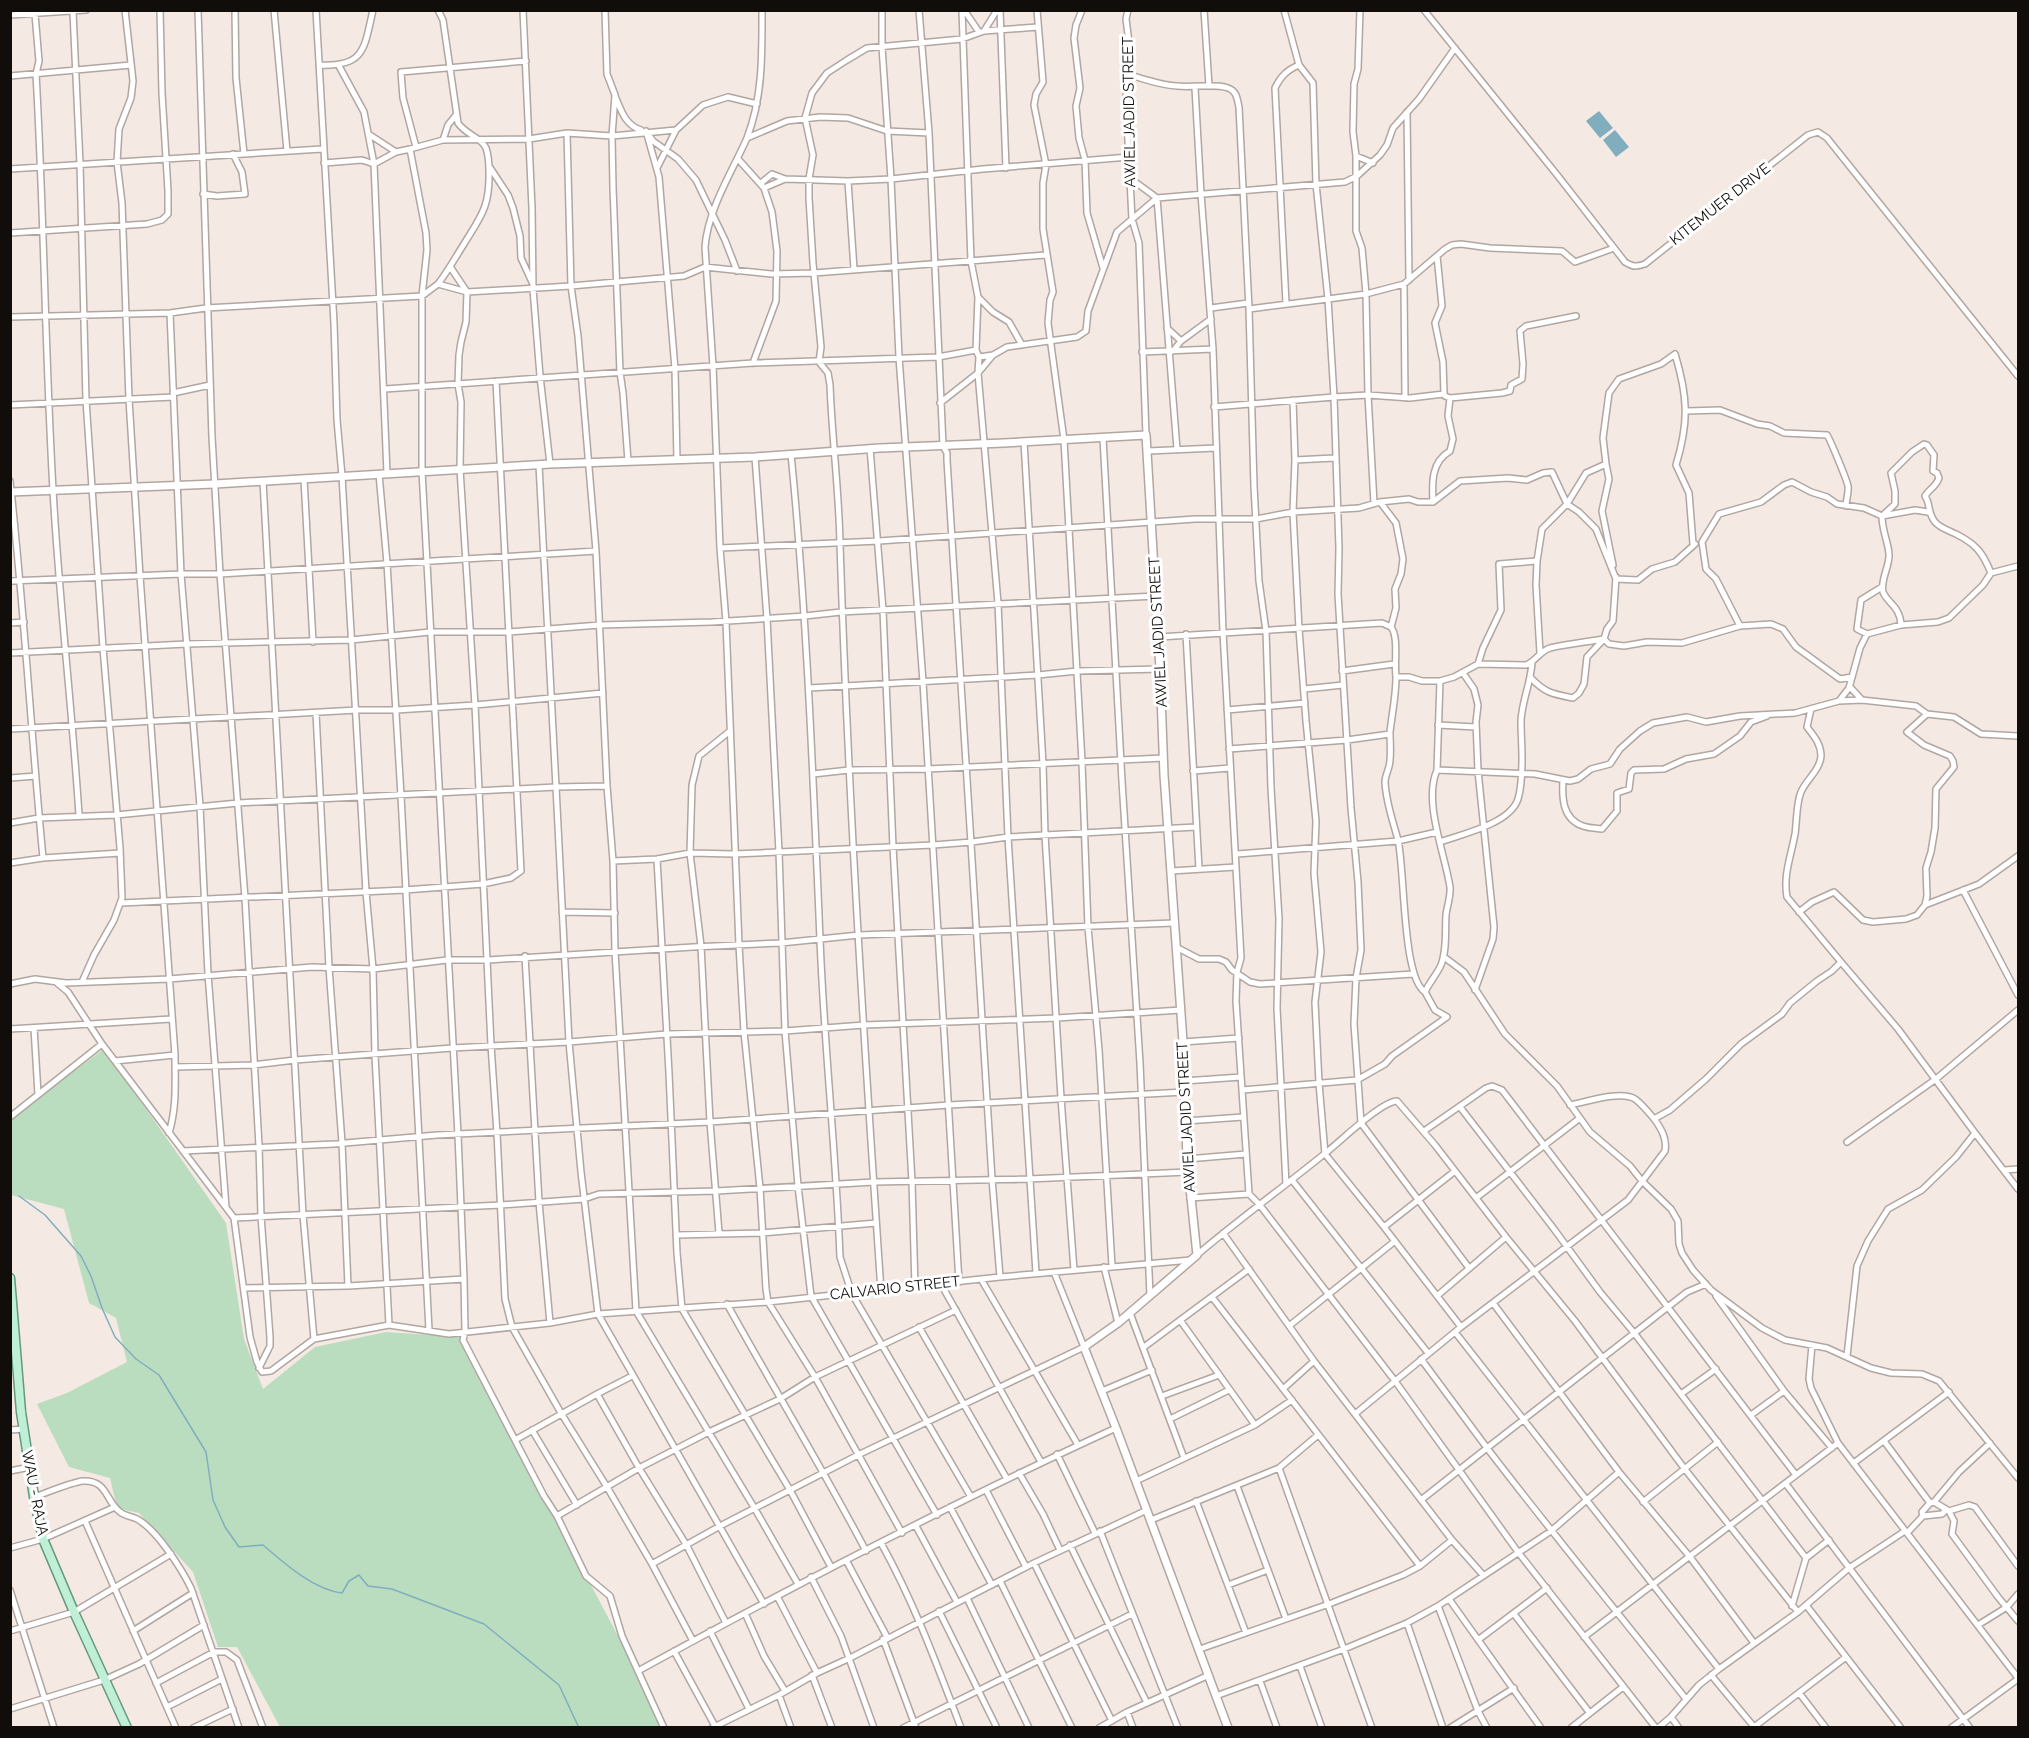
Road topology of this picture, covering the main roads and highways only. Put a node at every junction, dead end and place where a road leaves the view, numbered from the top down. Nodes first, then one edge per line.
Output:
1 (10, 1278) edge
2 (12, 1308) edge
3 (15, 1387) edge
4 (126, 1727) edge

1 - 2 main road, WAU - RAJA
2 - 3 main road, WAU - RAJA
3 - 4 main road, WAU - RAJA

